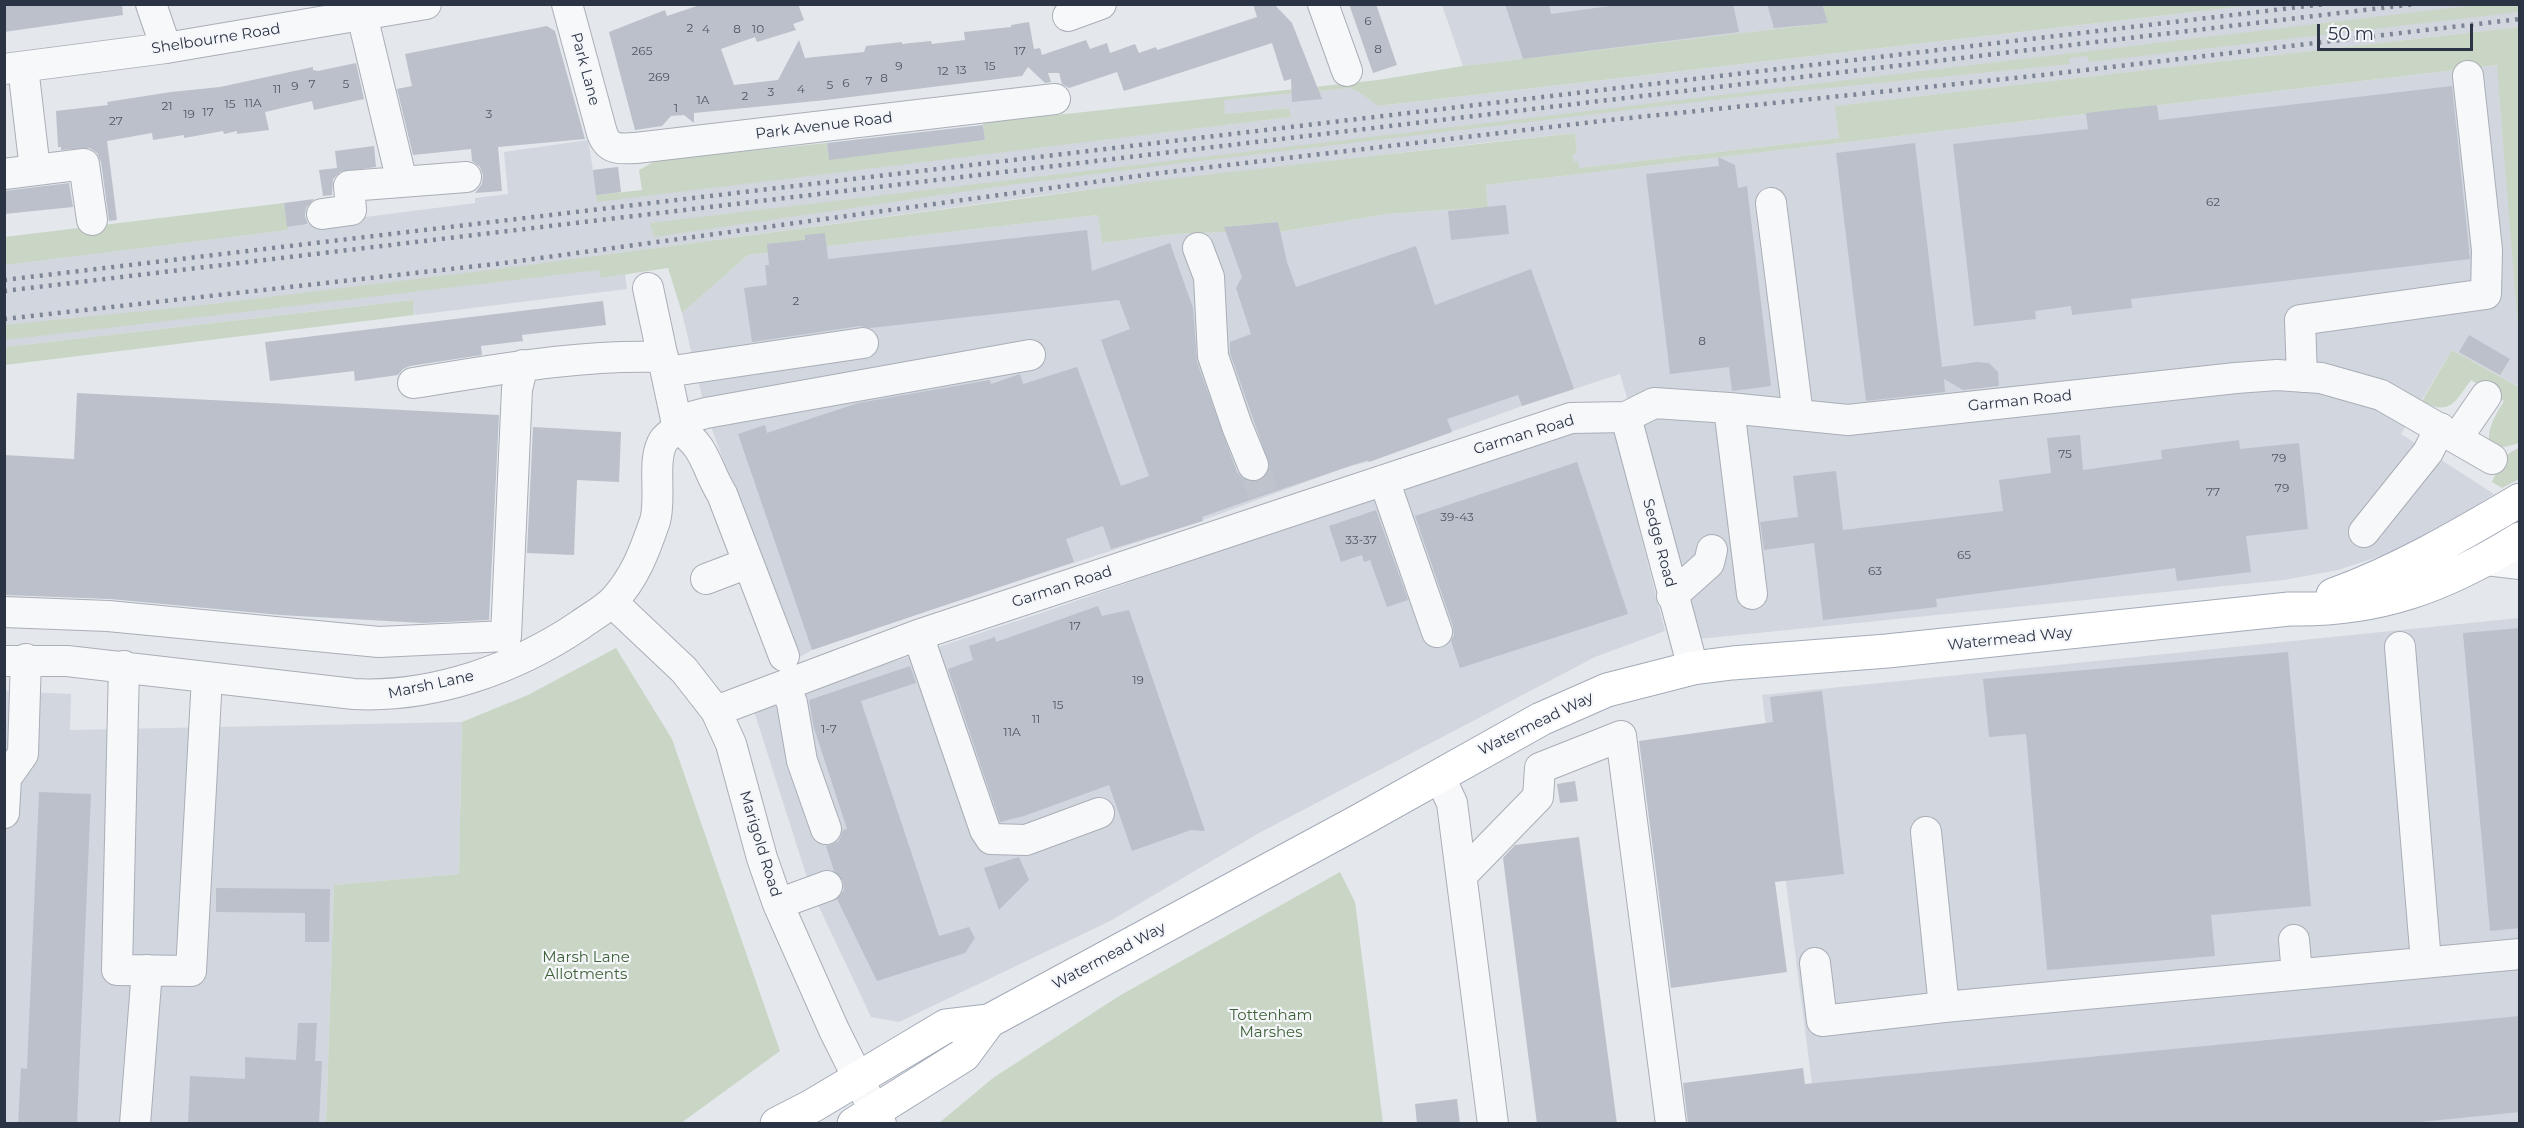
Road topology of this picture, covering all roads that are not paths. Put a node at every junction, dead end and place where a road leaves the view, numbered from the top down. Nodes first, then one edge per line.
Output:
1 (151, 4) edge
2 (426, 4) edge
3 (567, 4) edge
4 (1323, 4) edge
5 (1114, 9) edge
6 (362, 15) junction
7 (1068, 16) dead end
8 (166, 48) junction
9 (14, 68) edge
10 (1347, 71) dead end
11 (2468, 76) dead end
12 (1055, 99) dead end
13 (602, 133) joint
14 (35, 170) junction
15 (4, 174) edge
16 (466, 177) dead end
17 (402, 182) junction
18 (1771, 203) dead end
19 (322, 214) dead end
20 (92, 220) dead end
21 (1198, 248) dead end
22 (648, 288) dead end
23 (863, 343) dead end
24 (1030, 355) dead end
25 (664, 364) junction
26 (524, 365) junction
27 (2302, 377) junction
28 (414, 383) dead end
29 (2486, 396) dead end
30 (1729, 408) junction
31 (1798, 415) junction
32 (1626, 417) junction
33 (677, 425) junction
34 (2448, 433) junction
35 (2492, 459) dead end
36 (1253, 465) tunnel mouth
37 (1384, 480) junction
38 (2520, 500) edge
39 (2364, 532) dead end
40 (2520, 539) edge
41 (1712, 550) dead end
42 (2486, 560) junction
43 (748, 563) junction
44 (2520, 564) edge
45 (706, 579) dead end
46 (1752, 594) dead end
47 (1672, 596) junction
48 (612, 602) junction
49 (2289, 609) junction
50 (4, 612) edge
51 (1437, 632) dead end
52 (918, 635) junction
53 (2400, 647) dead end
54 (784, 656) dead end
55 (15, 660) edge
56 (124, 666) junction
57 (1693, 668) junction
58 (207, 676) junction
59 (785, 686) junction
60 (716, 711) junction
61 (1439, 775) junction
62 (5, 778) edge
63 (4, 813) edge
64 (1099, 813) dead end
65 (826, 829) dead end
66 (1926, 832) dead end
67 (1462, 875) junction
68 (827, 886) dead end
69 (778, 904) junction
70 (2294, 940) dead end
71 (2520, 954) edge
72 (1815, 963) dead end
73 (2426, 963) junction
74 (147, 970) junction
75 (2297, 974) junction
76 (1944, 1007) junction
77 (989, 1021) junction
78 (858, 1077) junction
79 (870, 1119) edge
80 (135, 1124) edge
81 (777, 1124) edge
82 (1493, 1124) edge
83 (1671, 1124) edge

1 - 8 street
2 - 6 street, Shelbourne Road
3 - 13 street, Park Lane
4 - 10 street
5 - 7 street
6 - 8 street, Shelbourne Road
6 - 17 street
8 - 9 street, Shelbourne Road
9 - 14 street
11 - 27 street
12 - 13 street, Park Avenue Road
14 - 15 street
14 - 20 street
16 - 17 street
17 - 19 street
18 - 31 street
21 - 36 street
22 - 25 street
23 - 25 street
24 - 33 street
25 - 26 street
25 - 33 street
26 - 28 street
26 - 50 street
27 - 31 street, Garman Road
27 - 34 street, Garman Road
29 - 34 street
30 - 31 street, Garman Road
30 - 32 street, Garman Road
30 - 46 street
32 - 37 street, Garman Road
32 - 47 street, Sedge Road
33 - 43 street
33 - 48 street, Marsh Lane
34 - 35 street, Garman Road
34 - 39 street
37 - 51 street
37 - 52 street, Garman Road
38 - 49 main road, Watermead Way
40 - 42 main road, Watermead Way
41 - 47 street
42 - 44 street
42 - 49 main road, Watermead Way
43 - 45 street
43 - 54 street
47 - 57 street, Sedge Road
48 - 58 street, Marsh Lane
48 - 60 street, Marigold Road
49 - 57 main road, Watermead Way
52 - 59 street, Garman Road
52 - 64 street
53 - 73 street
55 - 56 street, Marsh Lane
55 - 62 street
56 - 58 street, Marsh Lane
56 - 74 street
57 - 61 main road, Watermead Way
58 - 74 street
59 - 60 street, Garman Road
59 - 65 street
60 - 69 street, Marigold Road
61 - 67 street
61 - 77 main road, Watermead Way
62 - 63 street
66 - 76 street
67 - 82 street
67 - 83 street
68 - 69 street
69 - 78 street, Marigold Road
70 - 75 street
71 - 73 street
72 - 76 street
73 - 75 street
74 - 80 street
75 - 76 street
77 - 78 main road, Watermead Way
77 - 79 main road, Watermead Way
78 - 79 street, Marigold Road
78 - 81 main road, Watermead Way

